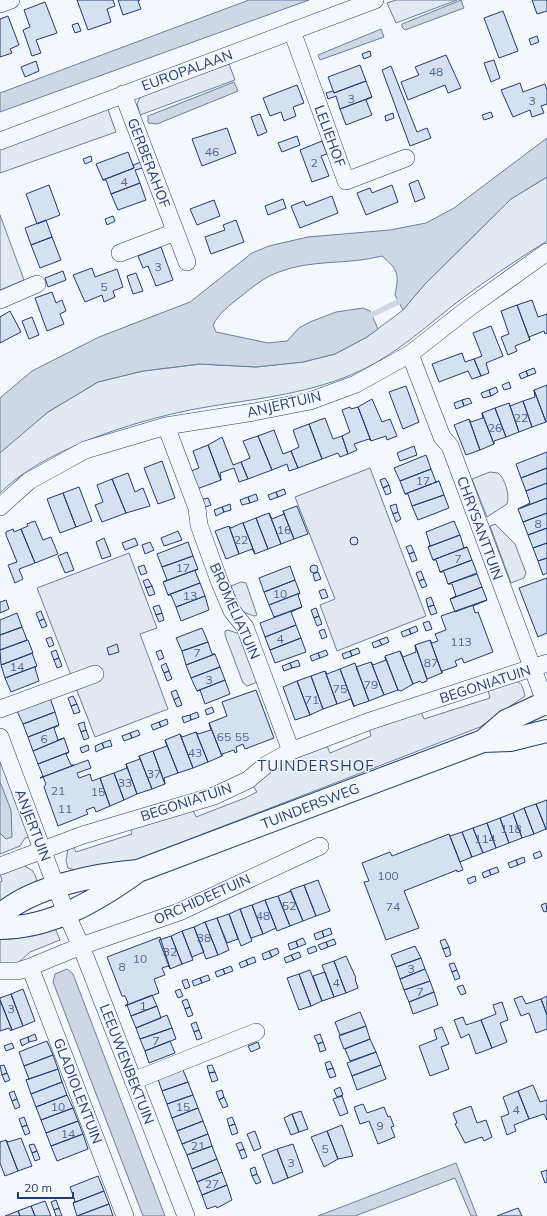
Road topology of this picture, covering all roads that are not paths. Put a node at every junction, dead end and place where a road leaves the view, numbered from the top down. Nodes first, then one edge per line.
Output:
1 (11, 0) edge
2 (375, 0) edge
3 (0, 4) edge
4 (292, 31) junction
5 (123, 94) junction
6 (0, 141) edge
7 (406, 158) dead end
8 (175, 232) junction
9 (547, 252) edge
10 (120, 253) dead end
11 (187, 262) dead end
12 (37, 284) dead end
13 (0, 300) edge
14 (410, 354) junction
15 (166, 426) junction
16 (0, 507) edge
17 (540, 666) edge
18 (95, 674) dead end
19 (547, 704) edge
20 (0, 709) edge
21 (547, 732) edge
22 (0, 737) edge
23 (482, 741) junction
24 (292, 751) junction
25 (320, 846) dead end
26 (43, 850) junction
27 (0, 866) edge
28 (138, 870) junction
29 (57, 887) junction
30 (66, 913) junction
31 (0, 916) edge
32 (0, 928) edge
33 (81, 946) junction
34 (30, 967) junction
35 (0, 971) edge
36 (256, 1032) dead end
37 (133, 1081) junction
38 (125, 1216) edge
39 (186, 1216) edge

1 - 3 street
2 - 4 street, EUROPALAAN
4 - 5 street, EUROPALAAN
4 - 7 street, LELIEHOF
5 - 6 street, EUROPALAAN
5 - 8 street, GERBERAHOF
8 - 10 street
8 - 11 street, GERBERAHOF
9 - 14 street, ANJERTUIN
12 - 13 street
14 - 15 street, ANJERTUIN
14 - 17 street, CHRYSANTTUIN
15 - 16 street, ANJERTUIN
15 - 24 street, BROMELIATUIN
17 - 19 street, CHRYSANTTUIN
17 - 24 street, BEGONIATUIN
18 - 20 street
19 - 23 main road, TUINDERSWEG
21 - 23 main road, TUINDERSWEG
22 - 26 street, ANJERTUIN
23 - 28 main road, TUINDERSWEG
24 - 26 street, BEGONIATUIN
25 - 33 street, ORCHIDEETUIN
26 - 27 street, BEGONIATUIN
26 - 29 street, ANJERTUIN
28 - 29 main road, TUINDERSWEG
28 - 30 main road, TUINDERSWEG
29 - 30 street, ANJERTUIN
29 - 31 main road, TUINDERSWEG
30 - 32 main road, TUINDERSWEG
30 - 33 street, LEEUWENBEKTUIN
33 - 34 street, ORCHIDEETUIN
33 - 37 street, LEEUWENBEKTUIN
34 - 35 street, ORCHIDEETUIN
34 - 38 street, GLADIOLENTUIN
36 - 37 street
37 - 39 street, LEEUWENBEKTUIN

